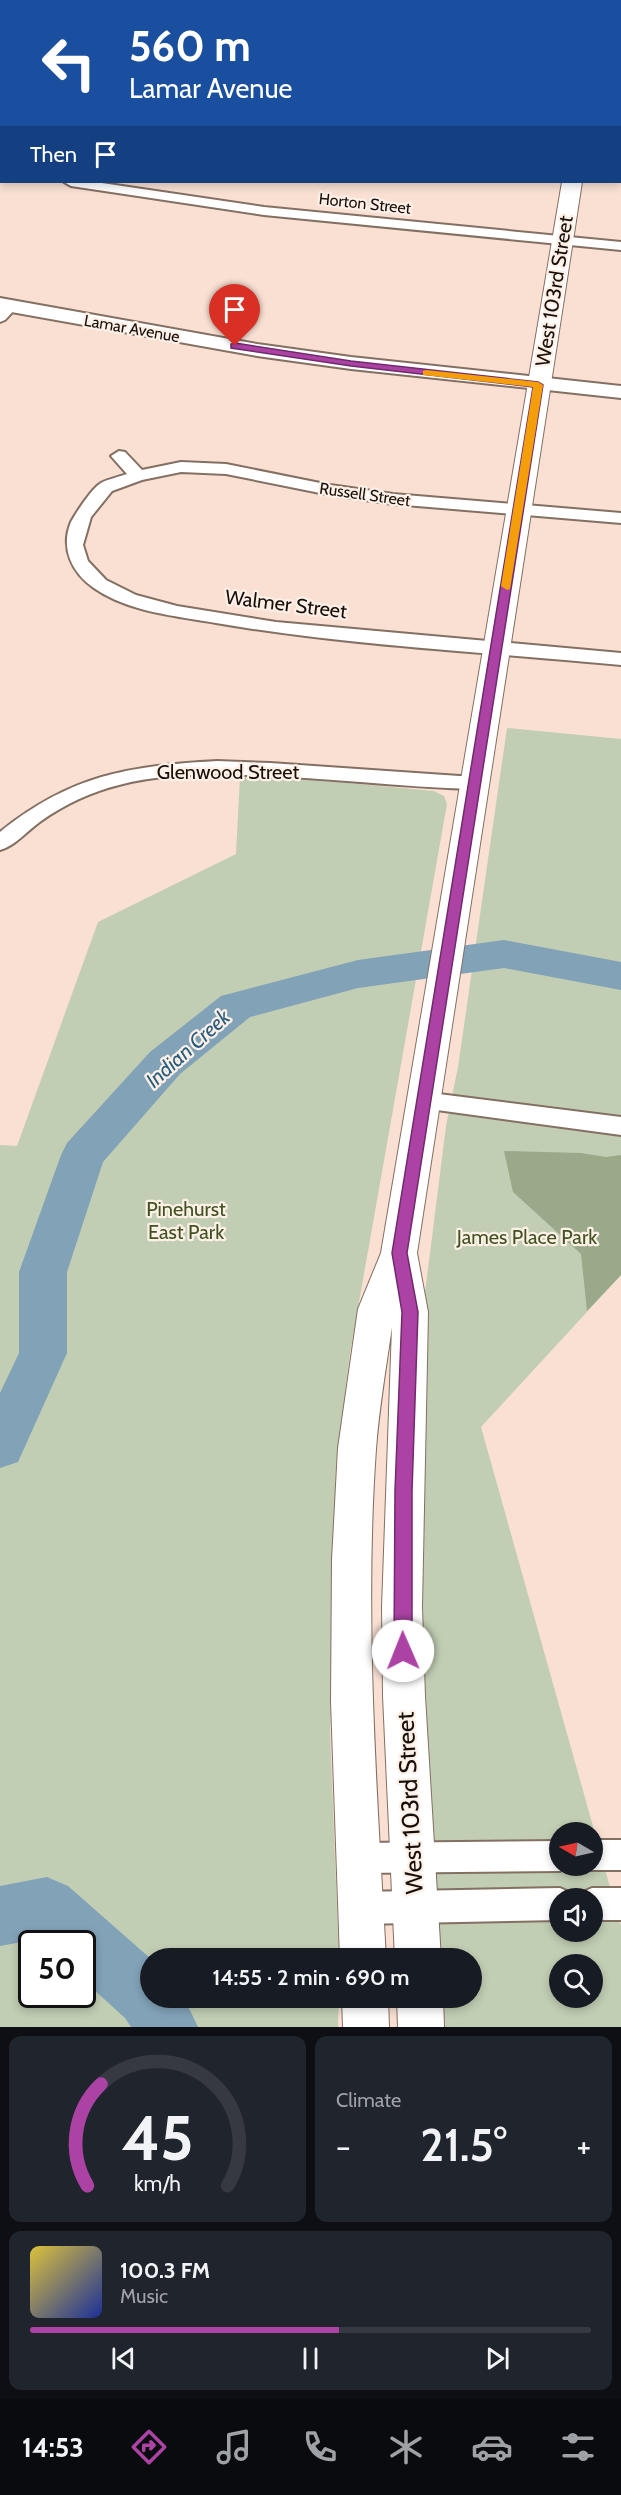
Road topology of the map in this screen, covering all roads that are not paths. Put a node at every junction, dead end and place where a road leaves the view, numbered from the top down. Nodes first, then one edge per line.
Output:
1 (84, 183) edge
2 (572, 183) edge
3 (137, 187) edge
4 (563, 240) junction
5 (621, 246) edge
6 (3, 309) edge
7 (538, 385) junction
8 (621, 392) edge
9 (119, 456) dead end
10 (138, 476) junction
11 (519, 510) junction
12 (621, 518) edge
13 (496, 648) junction
14 (621, 659) edge
15 (474, 783) junction
16 (0, 843) edge
17 (423, 1101) junction
18 (621, 1126) edge
19 (399, 1253) junction
20 (603, 1855) edge
21 (621, 1855) edge
22 (549, 1856) edge
23 (412, 1857) junction
24 (358, 1858) junction
25 (549, 1904) edge
26 (603, 1904) edge
27 (621, 1904) edge
28 (415, 1906) junction
29 (360, 1908) junction
30 (362, 1948) edge
31 (417, 1948) edge
32 (365, 2008) edge
33 (420, 2008) edge
34 (366, 2027) edge
35 (421, 2027) edge

1 - 3 street, Horton Street
2 - 4 main road, West 103rd Street
3 - 4 street, Horton Street
4 - 5 street, Horton Street
4 - 7 main road, West 103rd Street
6 - 7 street, Lamar Avenue
7 - 8 street, Lamar Avenue
7 - 11 main road, West 103rd Street
9 - 10 street
10 - 11 street, Russell Street
10 - 13 street, Walmer Street
11 - 12 street, Russell Street
11 - 13 main road, West 103rd Street
13 - 14 street, Walmer Street
13 - 15 main road, West 103rd Street
15 - 16 street, Glenwood Street
15 - 17 main road, West 103rd Street
17 - 18 street
17 - 19 main road, West 103rd Street
19 - 23 main road, West 103rd Street
19 - 24 main road, West 103rd Street
20 - 21 street
22 - 23 street
23 - 24 street
23 - 28 main road, West 103rd Street
24 - 29 main road, West 103rd Street
25 - 28 street
26 - 27 street
28 - 29 street
28 - 31 main road, West 103rd Street
29 - 30 main road
32 - 34 main road
33 - 35 main road

